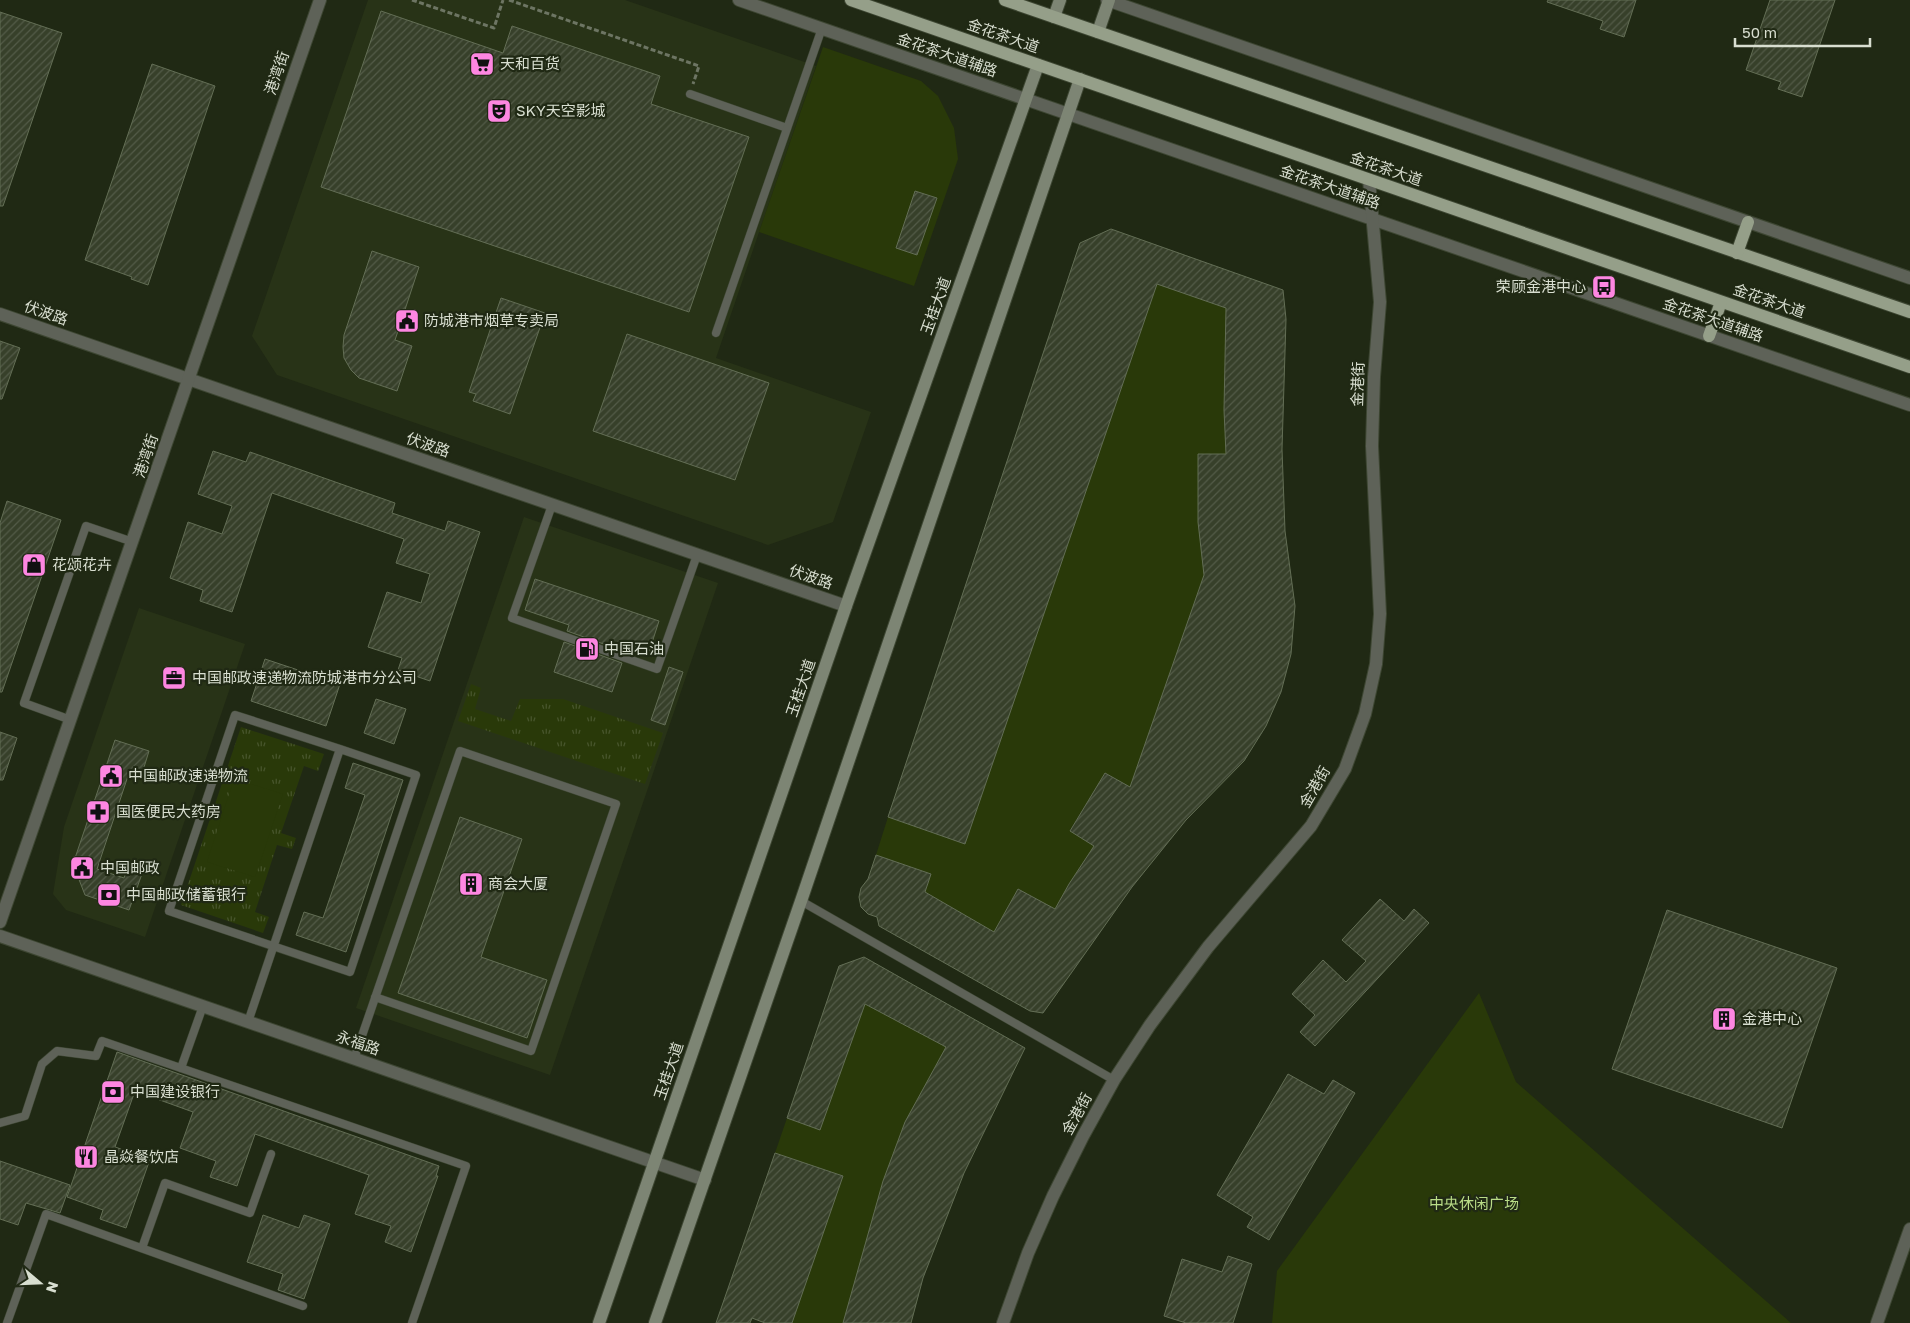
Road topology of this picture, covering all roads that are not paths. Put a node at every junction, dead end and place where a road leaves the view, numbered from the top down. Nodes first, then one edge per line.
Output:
1 (320, 0) edge
2 (739, 0) edge
3 (851, 0) edge
4 (1005, 0) edge
5 (1060, 0) edge
6 (1108, 0) edge
7 (1054, 17) junction
8 (822, 28) junction
9 (1098, 32) junction
10 (1038, 65) junction
11 (1080, 80) junction
12 (690, 94) road end
13 (1026, 99) junction
14 (1068, 114) junction
15 (787, 128) junction
16 (1369, 180) junction
17 (1372, 219) junction
18 (1748, 222) junction
19 (1738, 253) junction
20 (1910, 278) edge
21 (1721, 302) junction
22 (1910, 312) edge
23 (0, 314) edge
24 (716, 333) dead end
25 (1709, 336) junction
26 (1910, 367) edge
27 (189, 381) junction
28 (1910, 405) edge
29 (552, 505) junction
30 (133, 542) junction
31 (697, 555) junction
32 (846, 606) junction
33 (71, 720) junction
34 (340, 750) junction
35 (801, 901) junction
36 (0, 922) edge
37 (0, 936) edge
38 (274, 946) junction
39 (375, 997) junction
40 (203, 1006) junction
41 (248, 1022) junction
42 (354, 1059) junction
43 (181, 1068) junction
44 (1114, 1080) junction
45 (0, 1123) edge
46 (271, 1154) dead end
47 (655, 1162) junction
48 (704, 1180) junction
49 (1910, 1229) edge
50 (142, 1248) junction
51 (304, 1306) dead end
52 (8, 1323) edge
53 (412, 1323) edge
54 (599, 1323) edge
55 (655, 1323) edge
56 (1003, 1323) edge
57 (1877, 1323) edge

1 - 27 street, 港湾街
2 - 8 street, 金花茶大道辅路
3 - 10 main road, 金花茶大道
4 - 7 main road
5 - 7 main road
6 - 9 main road
6 - 18 street
7 - 9 main road
8 - 13 street, 金花茶大道辅路
8 - 15 lane
9 - 19 main road
10 - 11 main road, 金花茶大道
10 - 13 main road, 玉桂大道
11 - 14 main road
11 - 16 main road, 金花茶大道
12 - 15 lane
13 - 14 street, 金花茶大道辅路
13 - 32 main road, 玉桂大道
14 - 17 street, 金花茶大道辅路
14 - 35 main road
15 - 24 lane
16 - 17 street, 金港街
16 - 21 main road, 金花茶大道
17 - 25 street, 金花茶大道辅路
17 - 44 street, 金港街
18 - 19 main road
18 - 20 street
19 - 22 main road
21 - 25 main road
21 - 26 main road, 金花茶大道
23 - 27 street, 伏波路
25 - 28 street, 金花茶大道辅路
27 - 29 street, 伏波路
27 - 30 street, 港湾街
29 - 31 street, 伏波路
29 - 31 lane
30 - 33 street, 港湾街
30 - 33 lane
31 - 32 street, 伏波路
32 - 47 main road, 玉桂大道
33 - 36 street, 港湾街
34 - 38 lane
34 - 38 lane
34 - 38 lane
35 - 44 lane
35 - 48 main road
37 - 40 street, 永福路
38 - 41 lane
39 - 39 lane
39 - 42 lane
40 - 41 street, 永福路
40 - 43 lane
41 - 42 street, 永福路
42 - 47 street, 永福路
43 - 45 lane
43 - 53 lane
44 - 56 street, 金港街
46 - 50 lane
47 - 48 street, 永福路
47 - 54 main road, 玉桂大道
48 - 55 main road
49 - 57 street
50 - 51 lane
50 - 52 lane

